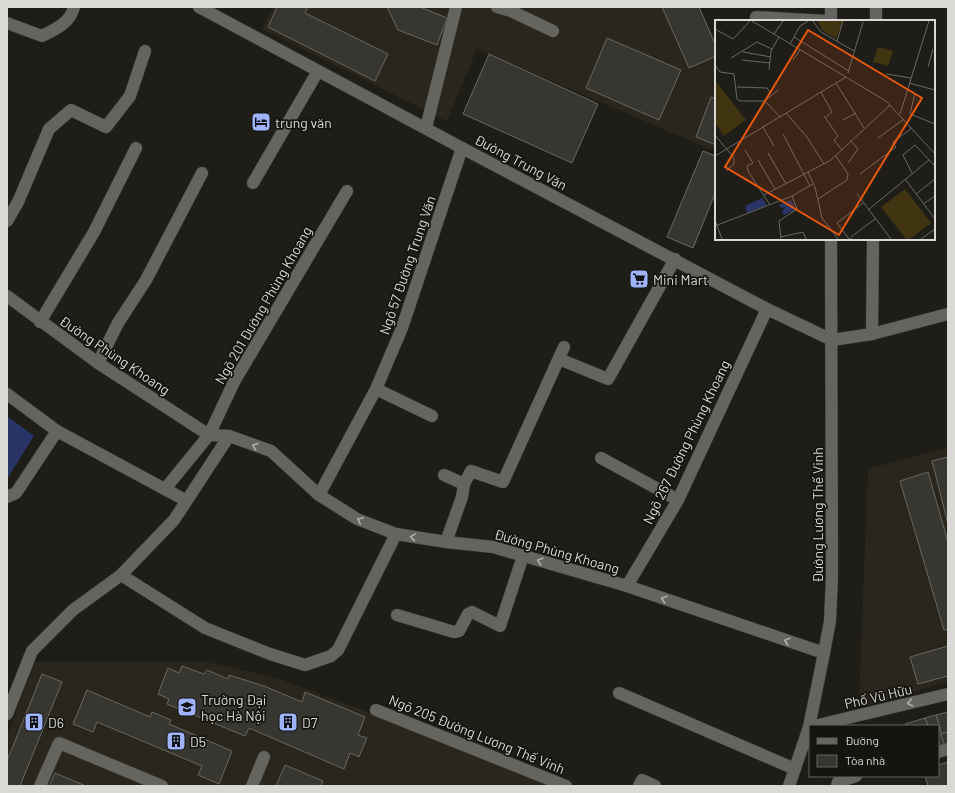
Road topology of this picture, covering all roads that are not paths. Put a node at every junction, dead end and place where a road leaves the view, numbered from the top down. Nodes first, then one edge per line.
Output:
1 (74, 7) edge
2 (199, 7) edge
3 (456, 7) edge
4 (497, 7) edge
5 (831, 7) edge
6 (876, 7) edge
7 (512, 9) edge
8 (756, 17) dead end
9 (808, 20) edge
10 (831, 20) edge
11 (876, 20) edge
12 (7, 23) edge
13 (553, 31) dead end
14 (145, 51) dead end
15 (318, 71) junction
16 (426, 128) junction
17 (136, 148) dead end
18 (462, 148) junction
19 (202, 173) dead end
20 (253, 183) dead end
21 (348, 191) dead end
22 (7, 221) edge
23 (831, 240) edge
24 (873, 240) edge
25 (675, 260) junction
26 (7, 296) edge
27 (767, 309) junction
28 (948, 314) edge
29 (40, 322) junction
30 (872, 334) junction
31 (832, 340) junction
32 (564, 347) dead end
33 (560, 359) junction
34 (98, 363) junction
35 (376, 389) junction
36 (7, 394) edge
37 (432, 416) dead end
38 (57, 431) junction
39 (208, 435) junction
40 (229, 436) junction
41 (601, 458) dead end
42 (444, 475) dead end
43 (464, 484) junction
44 (165, 489) junction
45 (319, 495) junction
46 (7, 497) edge
47 (185, 500) junction
48 (678, 500) junction
49 (396, 534) junction
50 (446, 542) junction
51 (523, 556) junction
52 (121, 575) junction
53 (627, 586) junction
54 (397, 614) dead end
55 (824, 653) junction
56 (619, 692) dead end
57 (948, 694) edge
58 (376, 710) dead end
59 (7, 714) edge
60 (811, 725) edge
61 (819, 725) edge
62 (809, 732) edge
63 (264, 757) dead end
64 (795, 769) junction
65 (853, 777) edge
66 (40, 786) edge
67 (162, 786) edge
68 (252, 786) edge
69 (566, 786) edge
70 (639, 786) edge
71 (654, 786) edge
72 (789, 786) edge
73 (837, 786) edge

1 - 12 street
2 - 15 street, Đường Trung Văn
3 - 16 street
4 - 7 street
5 - 10 street
6 - 11 street
7 - 13 street
8 - 9 street
14 - 22 street
15 - 16 street, Đường Trung Văn
15 - 20 street
16 - 18 street, Đường Trung Văn
17 - 29 street
18 - 25 street, Đường Trung Văn
18 - 35 street, Ngõ 57 Đường Trung Văn
19 - 34 street
21 - 39 street, Ngõ 201 Đường Phùng Khoang
23 - 31 street, Đường Lương Thế Vinh
24 - 30 street
25 - 27 street, Đường Trung Văn
25 - 33 street
26 - 29 street, Đường Phùng Khoang
27 - 31 street, Đường Trung Văn
27 - 48 street, Ngõ 267 Đường Phùng Khoang
28 - 30 street
29 - 34 street, Đường Phùng Khoang
30 - 31 street
31 - 55 street, Đường Lương Thế Vinh
32 - 33 street
33 - 43 street
34 - 39 street, Đường Phùng Khoang
35 - 37 street
35 - 45 street, Ngõ 57 Đường Trung Văn
36 - 38 street
38 - 44 street
38 - 46 street
39 - 40 street, Đường Phùng Khoang
39 - 44 street
45 -> 40 street, Đường Phùng Khoang
40 - 47 street
41 - 48 street
42 - 43 street
43 - 50 street
44 - 47 street
49 -> 45 street, Đường Phùng Khoang
47 - 52 street
48 - 53 street, Ngõ 267 Đường Phùng Khoang
50 -> 49 street, Đường Phùng Khoang
49 - 52 street
50 - 51 street, Đường Phùng Khoang
53 -> 51 street, Đường Phùng Khoang
51 - 54 street
52 - 59 street
55 -> 53 street, Đường Phùng Khoang
55 - 60 street, Đường Lương Thế Vinh
56 - 64 street
57 -> 61 street, Phố Vũ Hữu
58 - 69 street, Ngõ 205 Đường Lương Thế Vinh
62 - 64 street, Đường Lương Thế Vinh
63 - 68 street
64 - 72 street, Đường Lương Thế Vinh
65 - 73 street
66 - 67 street
70 - 71 street

